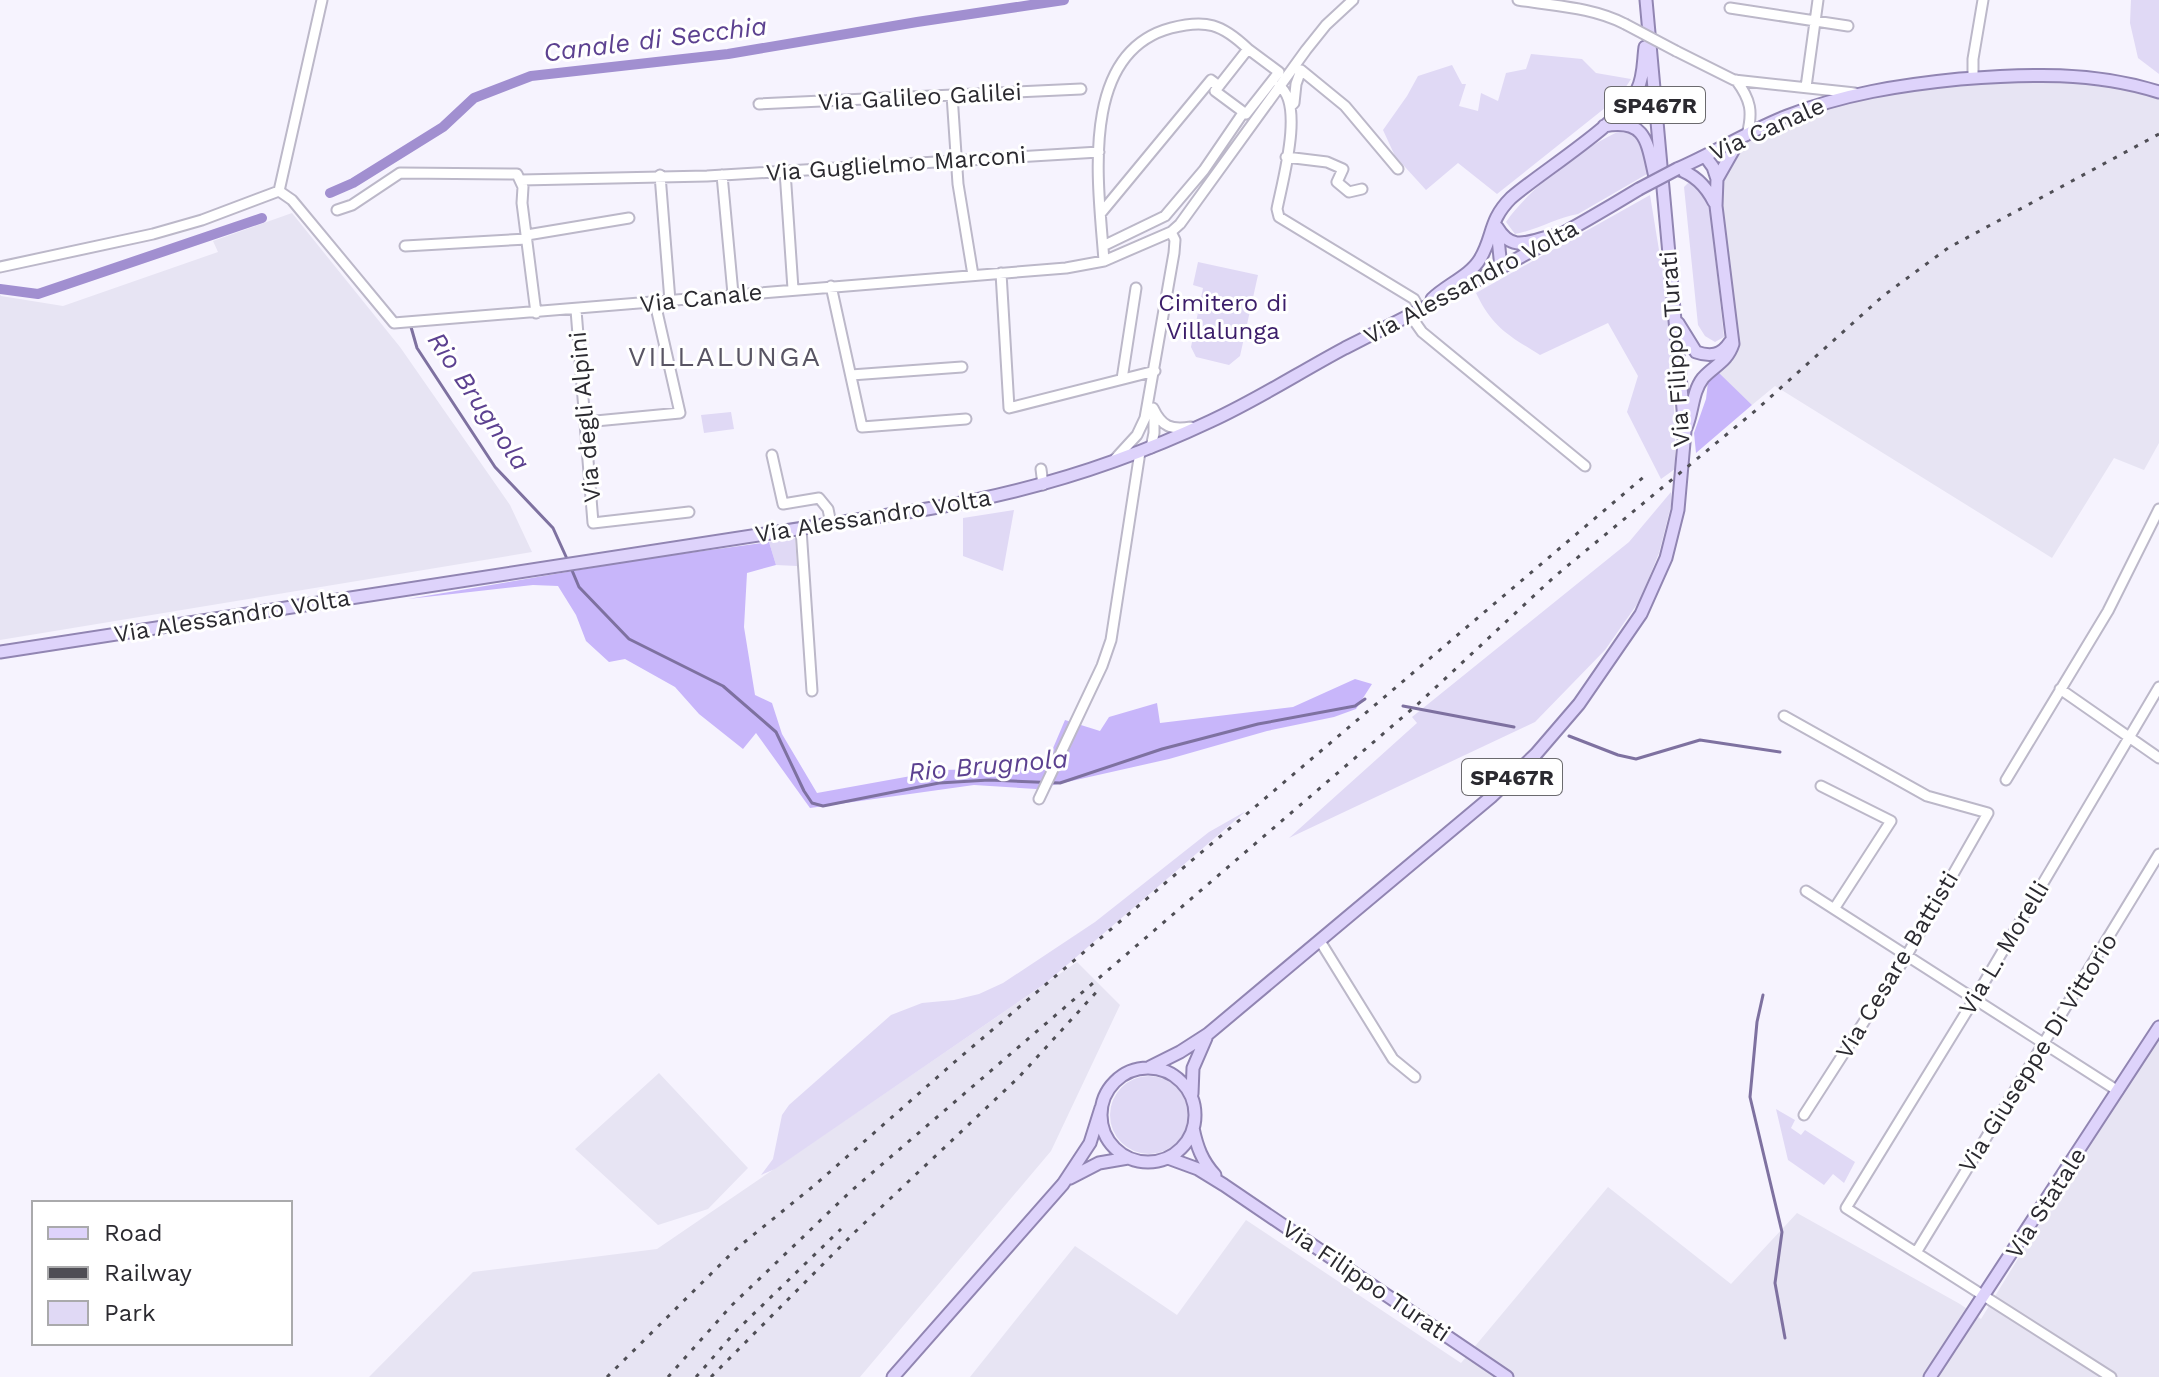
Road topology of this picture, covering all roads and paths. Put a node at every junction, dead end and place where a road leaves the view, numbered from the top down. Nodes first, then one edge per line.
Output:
1 (322, 0) edge
2 (1353, 0) edge
3 (1518, 0) edge
4 (1818, 0) edge
5 (1983, 0) edge
6 (1646, 3) edge
7 (1737, 6) edge
8 (1815, 22) junction
9 (1848, 26) dead end
10 (1248, 49) junction
11 (1973, 78) junction
12 (1281, 79) junction
13 (1736, 80) junction
14 (1762, 84) junction
15 (1219, 86) junction
16 (1806, 87) junction
17 (1081, 89) dead end
18 (2159, 92) edge
19 (1858, 93) junction
20 (952, 95) junction
21 (1749, 99) junction
22 (759, 104) dead end
23 (1291, 106) junction
24 (1252, 111) junction
25 (1604, 126) junction
26 (1744, 137) junction
27 (1099, 152) junction
28 (1705, 156) junction
29 (1286, 157) junction
30 (957, 160) junction
31 (1398, 169) dead end
32 (1677, 169) junction
33 (785, 171) junction
34 (660, 175) junction
35 (722, 175) junction
36 (1717, 179) junction
37 (521, 180) junction
38 (1362, 189) dead end
39 (279, 191) junction
40 (1709, 192) junction
41 (1663, 205) junction
42 (1716, 206) junction
43 (337, 210) dead end
44 (1499, 212) junction
45 (1101, 213) junction
46 (629, 218) dead end
47 (1497, 227) junction
48 (1171, 232) junction
49 (1567, 232) junction
50 (527, 237) junction
51 (1488, 237) junction
52 (405, 246) dead end
53 (1103, 246) junction
54 (1104, 261) junction
55 (0, 267) edge
56 (1501, 268) junction
57 (1001, 273) junction
58 (973, 275) junction
59 (831, 286) junction
60 (1136, 288) dead end
61 (793, 289) junction
62 (733, 294) junction
63 (670, 301) junction
64 (655, 303) junction
65 (576, 310) junction
66 (536, 313) junction
67 (1415, 313) junction
68 (1674, 315) junction
69 (1733, 334) junction
70 (962, 367) dead end
71 (1155, 371) junction
72 (851, 375) junction
73 (1122, 379) junction
74 (1151, 395) junction
75 (1153, 408) junction
76 (1145, 418) junction
77 (966, 419) dead end
78 (1214, 420) junction
79 (585, 422) junction
80 (1685, 431) junction
81 (1146, 450) junction
82 (772, 455) dead end
83 (1110, 463) junction
84 (1585, 466) dead end
85 (1041, 469) dead end
86 (1043, 485) junction
87 (689, 512) dead end
88 (2158, 513) edge
89 (831, 524) junction
90 (801, 529) junction
91 (0, 652) edge
92 (2159, 687) edge
93 (2060, 689) junction
94 (812, 691) dead end
95 (1784, 716) dead end
96 (2129, 738) junction
97 (2159, 758) edge
98 (2006, 780) dead end
99 (1821, 786) dead end
100 (1039, 799) dead end
101 (2159, 854) edge
102 (1806, 891) dead end
103 (1834, 909) junction
104 (1320, 941) junction
105 (1907, 955) junction
106 (1975, 998) junction
107 (2159, 1027) edge
108 (1208, 1034) junction
109 (2045, 1042) junction
110 (1150, 1067) junction
111 (1415, 1077) dead end
112 (2118, 1091) junction
113 (1192, 1097) junction
114 (1101, 1108) junction
115 (1804, 1115) dead end
116 (1193, 1128) junction
117 (1128, 1158) junction
118 (1168, 1158) junction
119 (1063, 1184) junction
120 (1224, 1185) junction
121 (1917, 1251) junction
122 (1985, 1296) junction
123 (893, 1377) edge
124 (1507, 1377) edge
125 (1930, 1377) edge
126 (2111, 1377) edge

1 - 39 street
2 - 12 street
3 - 13 street, Via Canale, bridge
4 - 8 street
5 - 11 street
6 - 25 main road
6 - 41 main road, Via Filippo Turati / SP467R
7 - 8 street
8 - 9 street
8 - 16 street
10 - 12 street
10 - 15 street
10 - 27 street
11 - 18 main road, Via Canale
11 - 19 main road, Via Canale
12 - 23 street
12 - 24 street
13 - 14 street, Via Canale
13 - 21 street
14 - 16 street, Via Canale
14 - 21 street
15 - 24 street
15 - 45 street
16 - 19 street, Via Canale
17 - 20 street, Via Galileo Galilei
19 - 26 main road, Via Canale
20 - 22 street, Via Galileo Galilei
20 - 30 street
21 - 26 street
23 - 29 street
23 - 31 street
24 - 48 street, Via Canale
24 - 53 street
25 - 41 main road
25 - 44 main road
26 - 28 main road, Via Canale
26 - 36 main road
27 - 30 street, Via Guglielmo Marconi
27 - 45 street
28 - 32 main road, Via Canale
28 - 36 main road
28 - 40 main road
29 - 38 street
29 - 67 street
30 - 33 street, Via Guglielmo Marconi
30 - 58 street
32 - 40 main road
32 - 49 main road, Via Alessandro Volta, bridge
33 - 35 street, Via Guglielmo Marconi
33 - 61 street
34 - 35 street, Via Guglielmo Marconi
34 - 37 street, Via Guglielmo Marconi
34 - 63 street
35 - 62 street
36 - 42 main road
37 - 43 street, Via Guglielmo Marconi
37 - 50 street
39 - 55 street
39 - 66 street, Via Canale
40 - 42 main road
41 - 68 main road, Via Filippo Turati / SP467R
42 - 69 main road
44 - 47 main road
44 - 51 main road
45 - 53 street
46 - 50 street
47 - 49 main road
47 - 56 main road
48 - 54 street, Via Canale
48 - 71 street
49 - 56 main road, Via Alessandro Volta
50 - 52 street
50 - 66 street
51 - 56 main road
51 - 67 main road
53 - 54 street
54 - 57 street, Via Canale
56 - 67 main road, Via Alessandro Volta
57 - 58 street, Via Canale
57 - 73 street
58 - 59 street, Via Canale
59 - 61 street, Via Canale
59 - 72 street
60 - 73 street
61 - 62 street, Via Canale
62 - 63 street, Via Canale
63 - 64 street, Via Canale
64 - 65 street, Via Canale
64 - 79 street
65 - 66 street, Via Canale
65 - 79 street, Via degli Alpini
67 - 78 main road, Via Alessandro Volta
67 - 84 street
68 - 69 main road
68 - 80 main road, Via Filippo Turati / SP467R
69 - 80 main road
70 - 72 street
71 - 73 street
71 - 74 street
72 - 77 street
74 - 75 street
74 - 76 street
75 - 78 street
75 - 81 street
76 - 81 street
76 - 83 street
78 - 81 main road, Via Alessandro Volta
79 - 87 street, Via degli Alpini
80 - 104 main road, Via Filippo Turati / SP467R
81 - 83 main road, Via Alessandro Volta
81 - 100 street
82 - 89 street
83 - 86 main road, Via Alessandro Volta
85 - 86 street
86 - 89 main road, Via Alessandro Volta
88 - 93 street
89 - 90 main road, Via Alessandro Volta
90 - 91 main road, Via Alessandro Volta
90 - 94 street
92 - 96 street, Via L. Morelli
93 - 96 street
93 - 98 street
95 - 105 street, Via Cesare Battisti
96 - 97 street
96 - 106 street, Via L. Morelli
99 - 103 street
101 - 109 street, Via Giuseppe Di Vittorio
102 - 103 street
103 - 105 street
104 - 108 main road, Via Filippo Turati / SP467R
104 - 111 street
105 - 106 street
105 - 115 street, Via Cesare Battisti
106 - 109 street
106 - 121 street, Via L. Morelli
107 - 112 main road, Via Statale
108 - 110 main road, Via Filippo Turati / SP467R
108 - 113 main road, Via Filippo Turati / SP467R
109 - 112 street
109 - 121 street, Via Giuseppe Di Vittorio
110 - 113 main road
110 - 114 main road, SP467R
112 - 122 main road, Via Statale
113 - 116 main road, SP467R
114 - 117 main road
114 - 119 main road
116 - 118 main road
116 - 120 main road, SP467R
117 - 118 main road, SP467R
117 - 119 main road
118 - 120 main road, SP467R
119 - 123 main road
120 - 124 main road, Via Filippo Turati / SP467R
121 - 122 street
122 - 125 main road, Via Statale
122 - 126 street

